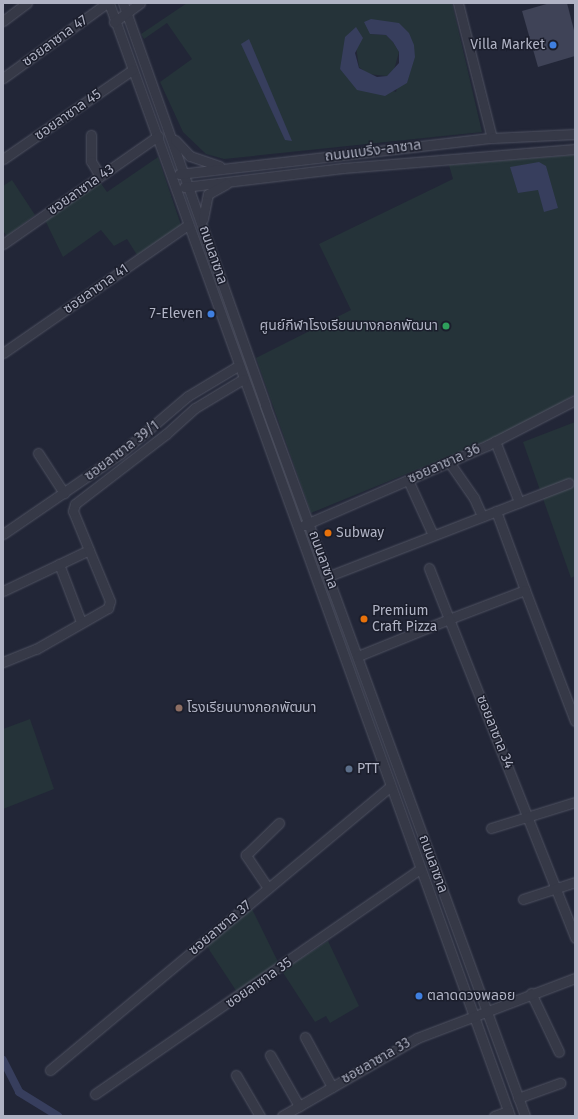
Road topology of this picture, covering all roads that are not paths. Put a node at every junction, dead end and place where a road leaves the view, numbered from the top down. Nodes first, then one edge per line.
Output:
1 (27, 3) edge
2 (108, 3) edge
3 (123, 3) edge
4 (140, 3) edge
5 (458, 3) edge
6 (126, 12) junction
7 (3, 21) edge
8 (114, 22) junction
9 (142, 54) junction
10 (129, 60) junction
11 (132, 70) junction
12 (3, 78) edge
13 (167, 125) junction
14 (575, 134) edge
15 (91, 135) dead end
16 (158, 136) junction
17 (505, 137) junction
18 (492, 138) junction
19 (575, 149) edge
20 (506, 153) junction
21 (3, 160) edge
22 (237, 167) junction
23 (184, 173) junction
24 (171, 175) junction
25 (100, 176) junction
26 (245, 179) junction
27 (189, 186) junction
28 (176, 188) junction
29 (188, 225) junction
30 (206, 236) junction
31 (3, 244) edge
32 (3, 353) edge
33 (238, 366) junction
34 (243, 379) junction
35 (575, 400) edge
36 (265, 405) junction
37 (254, 409) junction
38 (496, 441) junction
39 (38, 453) dead end
40 (449, 462) junction
41 (408, 480) junction
42 (569, 483) dead end
43 (64, 493) junction
44 (520, 502) junction
45 (496, 511) junction
46 (482, 516) junction
47 (310, 523) junction
48 (297, 528) junction
49 (3, 534) edge
50 (433, 535) junction
51 (89, 550) junction
52 (59, 564) junction
53 (429, 568) dead end
54 (329, 576) junction
55 (525, 590) junction
56 (3, 591) edge
57 (449, 620) junction
58 (81, 622) junction
59 (358, 656) junction
60 (3, 662) edge
61 (575, 721) edge
62 (390, 787) junction
63 (575, 802) edge
64 (529, 816) junction
65 (279, 823) dead end
66 (491, 828) dead end
67 (420, 870) junction
68 (575, 882) edge
69 (268, 888) junction
70 (558, 888) junction
71 (523, 898) dead end
72 (575, 938) edge
73 (575, 978) edge
74 (531, 993) junction
75 (487, 1010) junction
76 (473, 1014) junction
77 (305, 1037) dead end
78 (559, 1052) dead end
79 (270, 1055) dead end
80 (50, 1070) dead end
81 (236, 1075) dead end
82 (560, 1083) dead end
83 (332, 1087) junction
84 (95, 1094) dead end
85 (518, 1098) junction
86 (299, 1106) junction
87 (509, 1113) edge
88 (260, 1116) edge
89 (282, 1116) edge
90 (494, 1116) edge
91 (525, 1116) edge

1 - 7 street
2 - 8 street, ถนนลาซาล
2 - 12 street, ซอยลาซาล 47
3 - 6 street, ถนนลาซาล
4 - 6 street
5 - 18 street
6 - 8 street
6 - 9 street, ถนนลาซาล
8 - 10 street, ถนนลาซาล
9 - 10 street
9 - 13 street, ถนนลาซาล
10 - 11 street, ถนนลาซาล
11 - 16 street, ถนนลาซาล
11 - 21 street, ซอยลาซาล 45
13 - 22 street
13 - 23 street, ถนนลาซาล
14 - 17 street, ถนนแบริ่ง-ลาซาล
15 - 25 street
16 - 24 street, ถนนลาซาล
16 - 25 street, ซอยลาซาล 43
17 - 18 street, ถนนแบริ่ง-ลาซาล
17 - 20 street
18 - 22 street, ถนนแบริ่ง-ลาซาล
19 - 20 street, ถนนแบริ่ง-ลาซาล
20 - 26 street, ถนนแบริ่ง-ลาซาล
22 - 23 street, ถนนแบริ่ง-ลาซาล
23 - 24 street, ถนนแบริ่ง-ลาซาล
23 - 27 street, ถนนลาซาล
24 - 28 street, ถนนลาซาล
25 - 31 street, ซอยลาซาล 43
26 - 27 street, ถนนแบริ่ง-ลาซาล
26 - 30 street
27 - 28 street, ถนนแบริ่ง-ลาซาล
27 - 30 street, ถนนลาซาล
28 - 29 street, ถนนลาซาล
29 - 32 street, ซอยลาซาล 41
29 - 33 street, ถนนลาซาล
30 - 36 street, ถนนลาซาล
33 - 34 street, ถนนลาซาล
33 - 43 street, ซอยลาซาล 39/1
34 - 37 street, ถนนลาซาล
34 - 51 street
35 - 38 street, ซอยลาซาล 36
36 - 37 street
36 - 47 street, ถนนลาซาล
37 - 48 street, ถนนลาซาล
38 - 40 street, ซอยลาซาล 36
38 - 44 street
39 - 43 street
40 - 41 street, ซอยลาซาล 36
40 - 46 street
41 - 47 street, ซอยลาซาล 36
41 - 50 street
42 - 44 street
43 - 49 street, ซอยลาซาล 39/1
44 - 45 street
45 - 46 street
45 - 55 street
46 - 50 street
47 - 48 street, ซอยลาซาล 36
47 - 54 street, ถนนลาซาล
48 - 62 street, ถนนลาซาล
50 - 54 street
51 - 52 street
51 - 58 street
52 - 56 street
52 - 58 street
53 - 57 street, ซอยลาซาล 34
54 - 59 street, ถนนลาซาล
55 - 57 street
55 - 61 street
57 - 59 street
57 - 64 street, ซอยลาซาล 34
58 - 60 street
59 - 75 street, ถนนลาซาล
62 - 67 street, ถนนลาซาล
62 - 69 street, ซอยลาซาล 37
63 - 64 street
64 - 66 street
64 - 70 street, ซอยลาซาล 34
65 - 69 street
67 - 76 street, ถนนลาซาล
67 - 84 street, ซอยลาซาล 35
68 - 70 street
69 - 80 street, ซอยลาซาล 37
70 - 71 street
70 - 72 street, ซอยลาซาล 34
73 - 74 street, ซอยลาซาล 33
74 - 75 street, ซอยลาซาล 33
74 - 78 street
75 - 76 street, ซอยลาซาล 33
75 - 85 street, ถนนลาซาล
76 - 83 street, ซอยลาซาล 33
76 - 87 street, ถนนลาซาล
77 - 83 street
79 - 86 street
81 - 88 street
82 - 85 street
83 - 86 street, ซอยลาซาล 33
85 - 91 street, ถนนลาซาล
86 - 89 street, ซอยลาซาล 33
87 - 90 street

